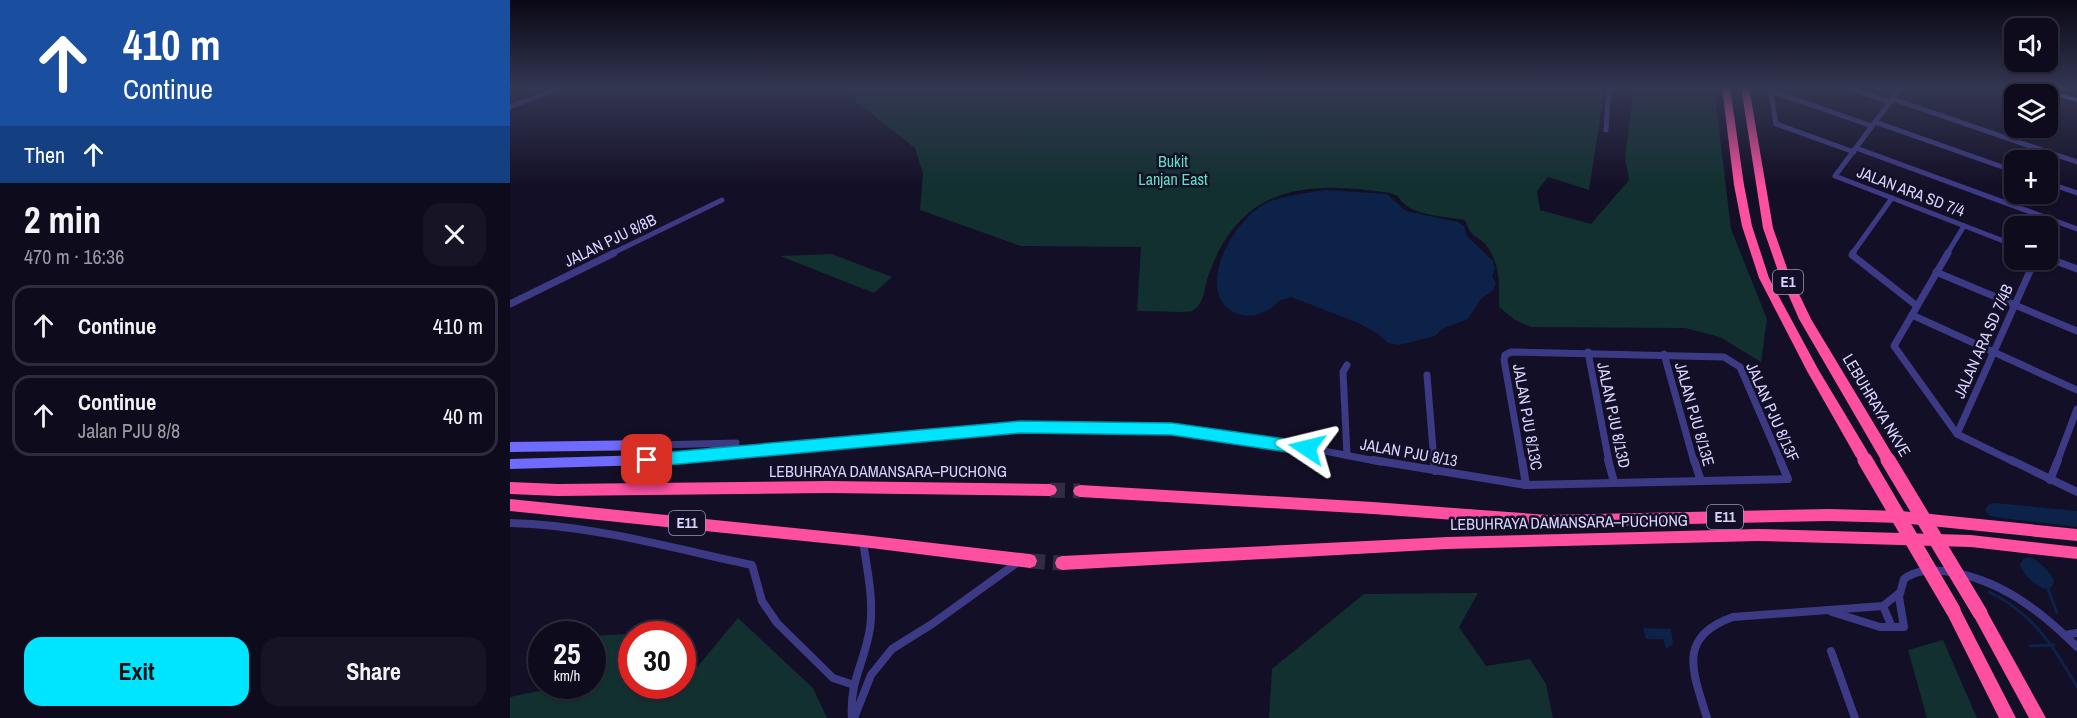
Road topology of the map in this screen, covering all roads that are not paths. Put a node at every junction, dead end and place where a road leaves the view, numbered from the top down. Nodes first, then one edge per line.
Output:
1 (1607, 121) edge
2 (1730, 121) edge
3 (1750, 121) edge
4 (1776, 121) edge
5 (1864, 121) edge
6 (1877, 121) edge
7 (1953, 121) edge
8 (1874, 124) junction
9 (1606, 130) dead end
10 (1855, 150) junction
11 (2077, 162) edge
12 (2004, 168) edge
13 (2058, 186) edge
14 (2077, 193) edge
15 (1892, 198) junction
16 (722, 200) dead end
17 (1964, 226) junction
18 (2077, 229) edge
19 (2004, 241) edge
20 (2058, 262) edge
21 (2077, 269) edge
22 (2030, 270) edge
23 (1936, 272) junction
24 (510, 304) edge
25 (2014, 305) junction
26 (1917, 306) junction
27 (1912, 315) junction
28 (2077, 331) edge
29 (1588, 352) junction
30 (1992, 352) junction
31 (1664, 354) junction
32 (1347, 365) dead end
33 (1427, 375) dead end
34 (2077, 390) edge
35 (2077, 409) edge
36 (1957, 434) junction
37 (703, 444) junction
38 (655, 445) junction
39 (510, 447) edge
40 (720, 448) junction
41 (739, 454) junction
42 (1347, 455) junction
43 (678, 458) junction
44 (647, 460) junction
45 (510, 464) edge
46 (1435, 471) junction
47 (1788, 479) joint
48 (2050, 480) junction
49 (1701, 481) junction
50 (1614, 482) junction
51 (510, 483) edge
52 (1526, 485) junction
53 (510, 488) edge
54 (1050, 489) tunnel mouth
55 (558, 490) junction
56 (1080, 491) tunnel mouth
57 (2077, 492) edge
58 (510, 505) edge
59 (510, 523) edge
60 (2077, 535) edge
61 (863, 541) junction
62 (2077, 553) edge
63 (1025, 561) joint
64 (1062, 563) tunnel mouth
65 (1898, 594) junction
66 (1883, 606) junction
67 (1832, 612) junction
68 (1892, 627) junction
69 (2077, 633) edge
70 (2065, 635) junction
71 (2077, 647) edge
72 (1831, 651) dead end
73 (851, 684) junction
74 (853, 718) edge
75 (1707, 718) edge
76 (1855, 718) edge
77 (2008, 718) edge
78 (2038, 718) edge

1 - 9 street
2 - 77 highway, E1, bridge
3 - 78 highway, LEBUHRAYA NKVE / E1, bridge
4 - 10 street
5 - 8 street
6 - 8 street, JALAN ARA SD 7/4
7 - 11 street
8 - 10 street, JALAN ARA SD 7/4
8 - 12 street
10 - 15 street, JALAN ARA SD 7/4
10 - 18 street
13 - 14 street
15 - 17 street, JALAN ARA SD 7/4
15 - 26 street
16 - 24 street, JALAN PJU 8/8B
17 - 19 street, JALAN ARA SD 7/4
17 - 23 street
20 - 21 street
22 - 25 street, JALAN ARA SD 7/4B
23 - 25 street
23 - 26 street
25 - 28 street
25 - 30 street, JALAN ARA SD 7/4B
26 - 27 street
27 - 30 street
27 - 36 street
29 - 31 street
29 - 50 street, JALAN PJU 8/13D
29 - 52 street, JALAN PJU 8/13C
30 - 34 street
30 - 36 street, JALAN ARA SD 7/4B
31 - 47 street, JALAN PJU 8/13F
31 - 49 street, JALAN PJU 8/13E
32 - 42 street
33 - 46 street
35 - 48 street
36 - 48 street
37 - 38 street
37 - 40 street
37 - 40 street
38 - 39 street
38 - 44 street
40 - 41 street
40 - 43 street
41 - 42 street, JALAN PJU 8/13
41 - 43 street, JALAN PJU 8/13
42 - 46 street, JALAN PJU 8/13
43 - 44 street
44 - 45 street
46 - 52 street, JALAN PJU 8/13
47 - 49 street, JALAN PJU 8/13
48 - 57 street
49 - 50 street, JALAN PJU 8/13
50 - 52 street, JALAN PJU 8/13
51 - 55 highway
53 - 55 highway, LEBUHRAYA DAMANSARA–PUCHONG / E11
54 - 55 highway, LEBUHRAYA DAMANSARA–PUCHONG / E11
56 - 60 highway, LEBUHRAYA DAMANSARA–PUCHONG / E11
58 - 61 highway, E11
59 - 73 street
61 - 63 highway, E11
61 - 73 street
62 - 64 highway, LEBUHRAYA DAMANSARA–PUCHONG / E11
63 - 74 street
65 - 66 street
65 - 68 street
65 - 70 street
66 - 67 street
66 - 68 street
67 - 68 street
67 - 75 street
69 - 70 street
70 - 71 street
72 - 76 street
73 - 74 street

